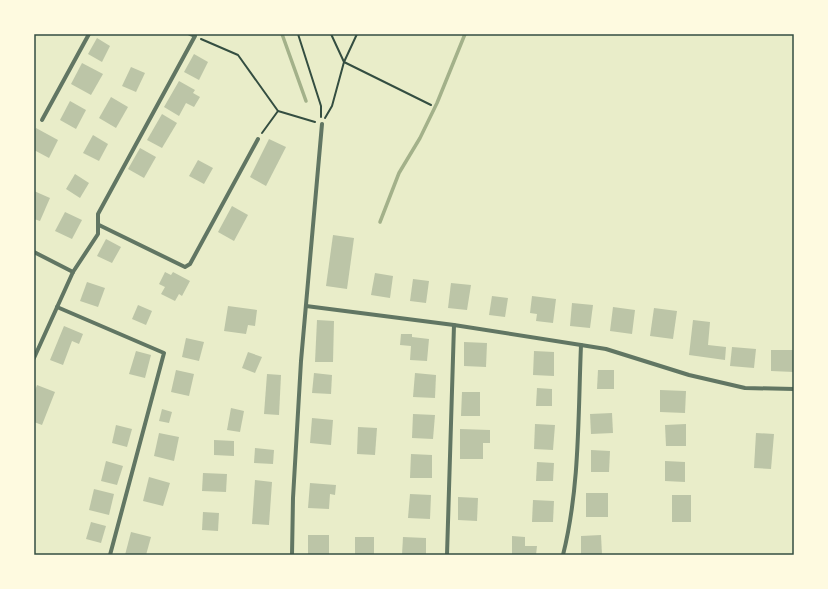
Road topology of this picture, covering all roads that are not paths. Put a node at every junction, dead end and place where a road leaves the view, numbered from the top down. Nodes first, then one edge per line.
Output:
1 (89, 34) edge
2 (192, 35) edge
3 (42, 120) dead end
4 (322, 124) road end
5 (258, 139) road end
6 (99, 225) junction
7 (34, 252) edge
8 (73, 272) junction
9 (306, 306) junction
10 (57, 307) junction
11 (454, 325) junction
12 (581, 345) junction
13 (34, 358) edge
14 (794, 389) edge
15 (110, 555) edge
16 (292, 555) edge
17 (447, 555) edge
18 (563, 555) edge

1 - 3 street
2 - 6 street
4 - 9 street
5 - 6 street
6 - 8 street
7 - 8 street
8 - 10 street
9 - 11 street
9 - 16 street
10 - 13 street
10 - 15 street
11 - 12 street
11 - 17 street
12 - 14 street
12 - 18 street

